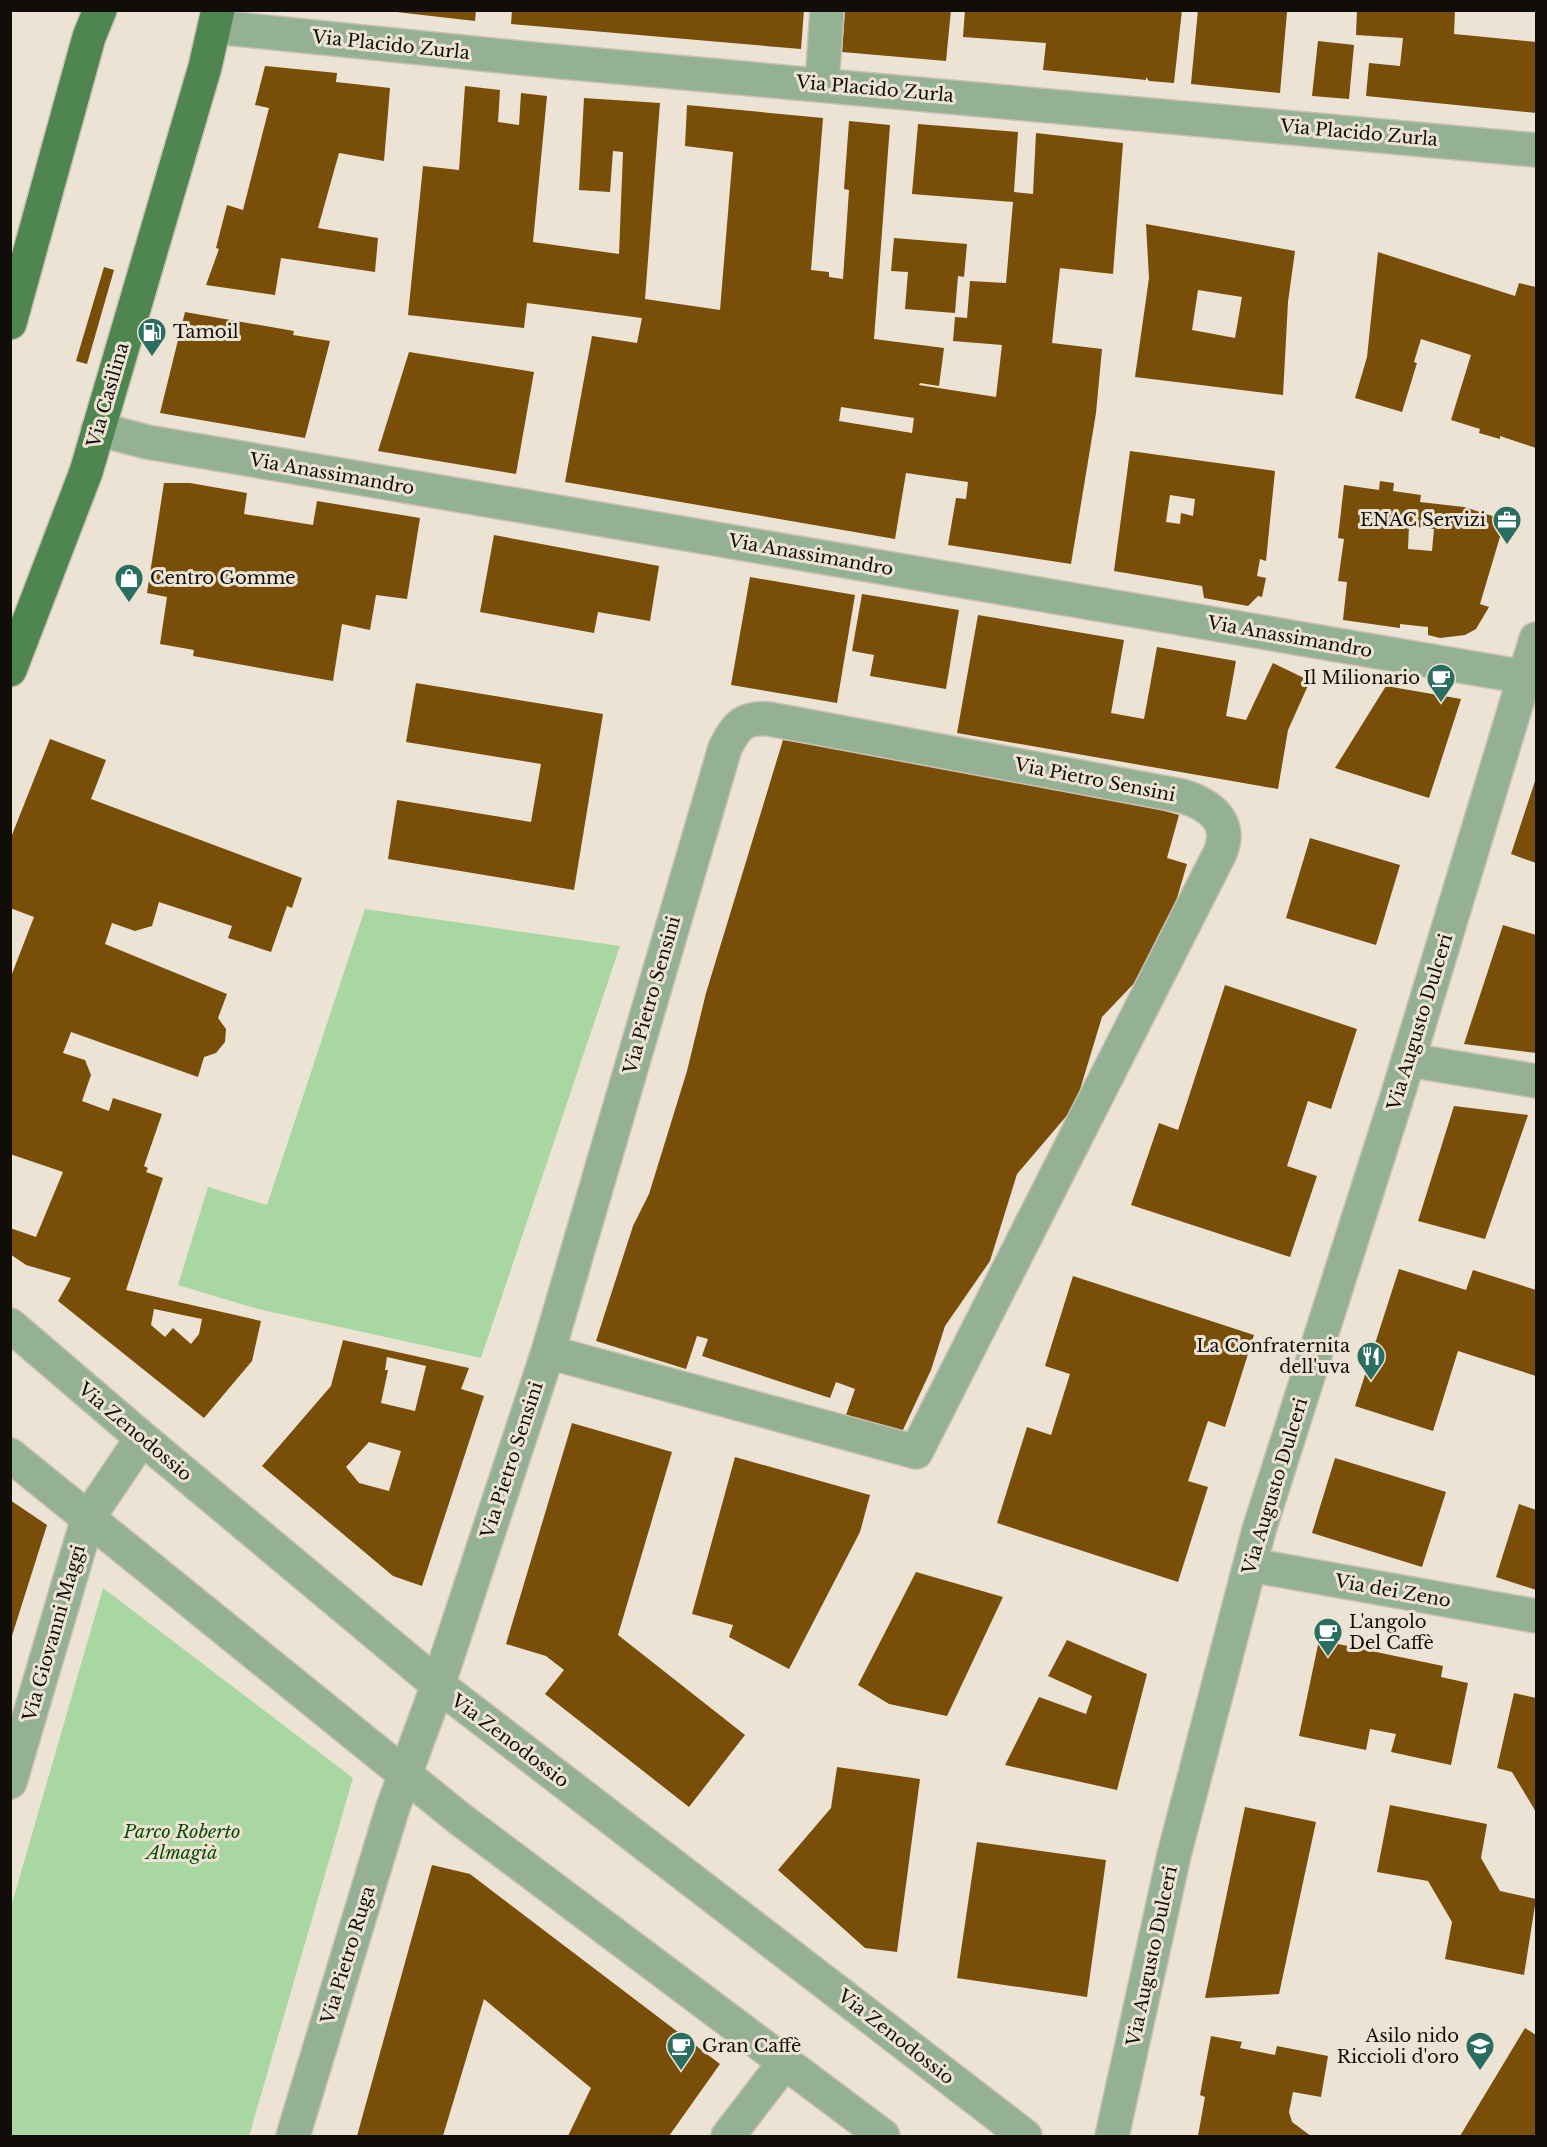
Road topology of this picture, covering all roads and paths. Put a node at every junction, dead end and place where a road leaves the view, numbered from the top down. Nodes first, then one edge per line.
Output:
1 (100, 10) edge
2 (827, 10) edge
3 (216, 19) edge
4 (822, 84) junction
5 (1536, 150) edge
6 (10, 323) edge
7 (99, 429) junction
8 (1536, 639) edge
9 (10, 670) edge
10 (1525, 677) junction
11 (1408, 1060) junction
12 (1536, 1081) edge
13 (10, 1325) edge
14 (548, 1352) junction
15 (142, 1438) junction
16 (10, 1455) edge
17 (88, 1518) junction
18 (1250, 1565) junction
19 (1536, 1616) edge
20 (438, 1685) junction
21 (405, 1774) junction
22 (10, 1782) edge
23 (784, 2062) junction
24 (293, 2136) edge
25 (728, 2136) edge
26 (883, 2136) edge
27 (1026, 2136) edge
28 (1112, 2136) edge

1 - 6 main road
2 - 4 street
3 - 4 street, Via Placido Zurla
3 - 7 main road, Via Casilina
4 - 5 street, Via Placido Zurla
7 - 9 main road, Via Casilina
7 - 10 street, Via Anassimandro
8 - 10 street, Via Augusto Dulceri
10 - 11 street, Via Augusto Dulceri
11 - 12 street
11 - 18 street, Via Augusto Dulceri
13 - 15 street, Via Zenodossio
14 - 14 street, Via Pietro Sensini
14 - 20 street, Via Pietro Sensini
15 - 17 street, Via Giovanni Maggi
15 - 20 street, Via Zenodossio
16 - 17 street
17 - 21 street
17 - 22 street, Via Giovanni Maggi
18 - 19 street, Via dei Zeno
18 - 28 street, Via Augusto Dulceri
20 - 21 street, Via Pietro Sensini
20 - 27 street, Via Zenodossio
21 - 23 street
21 - 24 street, Via Pietro Ruga
23 - 25 street
23 - 26 street

